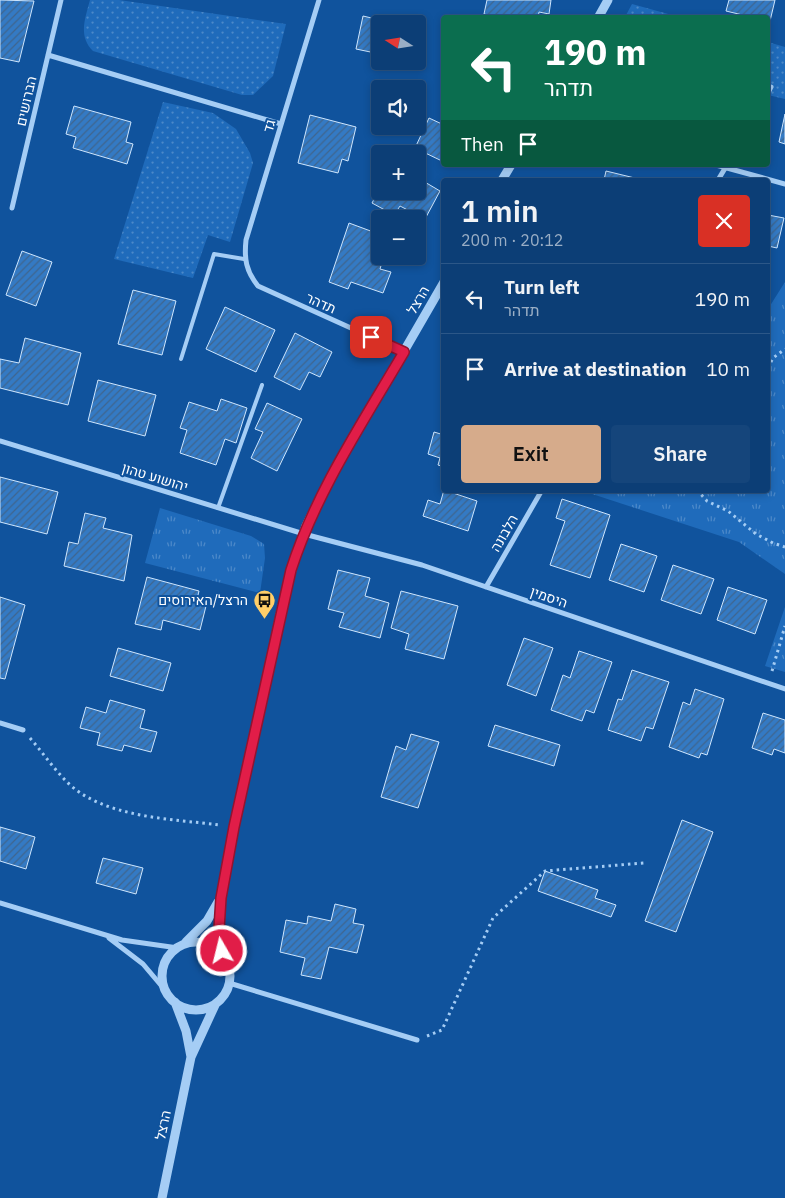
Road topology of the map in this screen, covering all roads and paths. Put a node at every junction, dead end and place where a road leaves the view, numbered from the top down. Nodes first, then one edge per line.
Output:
1 (62, 0) edge
2 (319, 0) edge
3 (608, 0) edge
4 (600, 15) edge
5 (48, 55) junction
6 (281, 124) junction
7 (510, 167) edge
8 (725, 167) edge
9 (729, 167) edge
10 (503, 178) edge
11 (719, 178) edge
12 (765, 178) edge
13 (770, 179) edge
14 (785, 184) edge
15 (12, 208) dead end
16 (244, 259) junction
17 (441, 287) edge
18 (785, 349) edge
19 (404, 352) junction
20 (181, 359) dead end
21 (770, 365) edge
22 (262, 385) dead end
23 (0, 441) edge
24 (540, 493) edge
25 (700, 493) edge
26 (218, 508) junction
27 (304, 534) junction
28 (785, 546) edge
29 (486, 587) junction
30 (785, 626) edge
31 (769, 684) junction
32 (785, 689) edge
33 (0, 723) edge
34 (24, 730) joint
35 (234, 827) junction
36 (644, 863) dead end
37 (222, 892) junction
38 (0, 903) edge
39 (105, 935) junction
40 (180, 946) junction
41 (225, 958) junction
42 (229, 983) junction
43 (165, 990) junction
44 (175, 1002) junction
45 (215, 1004) junction
46 (417, 1040) joint
47 (191, 1057) junction
48 (162, 1198) edge

1 - 5 street, הברושים
2 - 6 street, גד
3 - 4 street
5 - 6 street
5 - 15 street, הברושים
6 - 16 street, גד
7 - 10 street
8 - 11 street
9 - 12 street
13 - 14 street
16 - 19 street, תדהר
16 - 20 lane
17 - 19 street, הרצל
18 - 21 path
19 - 27 street, הרצל
22 - 26 lane
23 - 26 street, יהושוע טהון
24 - 29 street, הלבונה
25 - 28 path
26 - 27 street, יהושוע טהון
27 - 29 street, היסמין
27 - 35 street, הרצל
29 - 31 street, היסמין
30 - 31 path
31 - 32 street, היסמין
33 - 34 street
34 - 35 path
35 - 37 street, הרצל
36 - 46 path
37 - 40 street, הרצל
37 - 41 street, הרצל
38 - 39 street
39 - 40 street
39 - 43 street
40 - 41 street
40 - 43 street
41 - 42 street
42 - 45 street
42 - 46 street
43 - 44 street
44 - 45 street
44 - 47 street, הרצל
45 - 47 street, הרצל
47 - 48 street, הרצל

